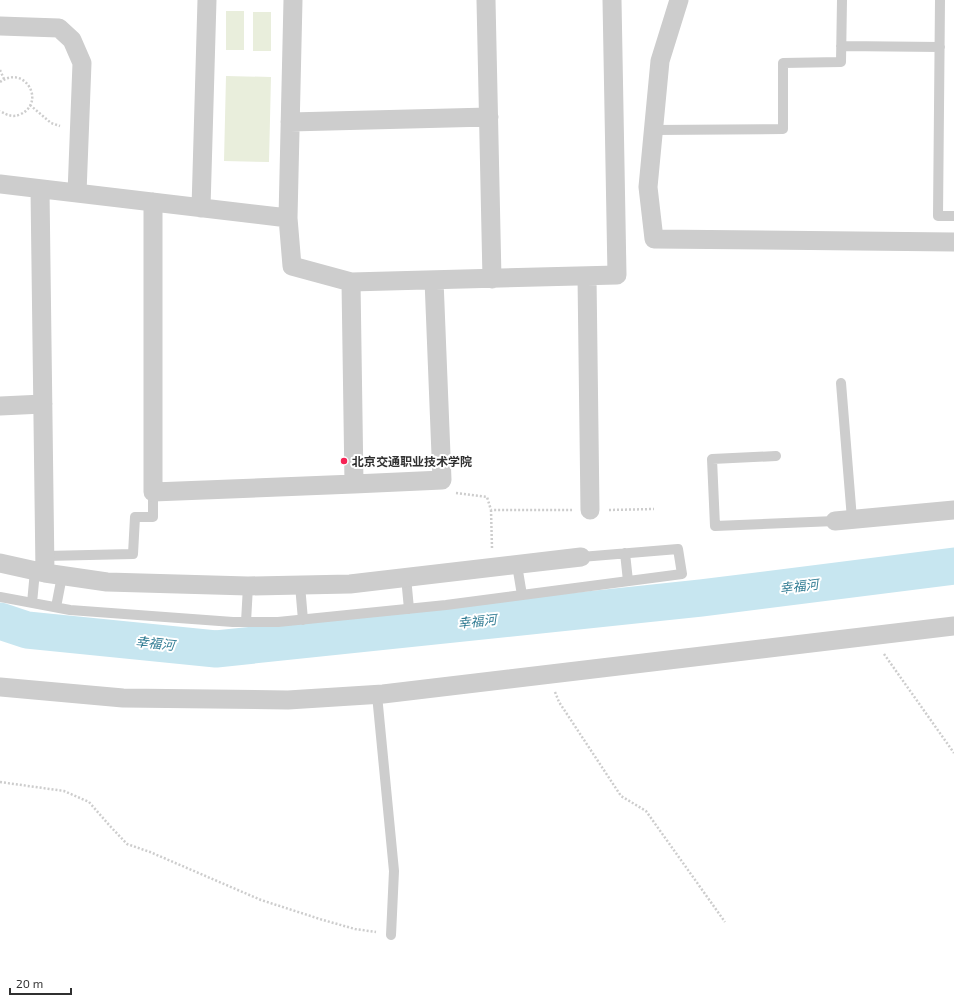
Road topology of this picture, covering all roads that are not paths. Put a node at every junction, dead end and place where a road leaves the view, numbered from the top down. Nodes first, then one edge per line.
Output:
1 (207, 0) edge
2 (293, 0) edge
3 (486, 0) edge
4 (612, 0) edge
5 (679, 0) edge
6 (842, 0) edge
7 (940, 0) edge
8 (0, 26) edge
9 (841, 46) junction
10 (940, 47) junction
11 (488, 117) junction
12 (290, 122) junction
13 (653, 130) junction
14 (0, 184) edge
15 (40, 189) junction
16 (77, 193) junction
17 (153, 202) junction
18 (201, 208) junction
19 (954, 216) edge
20 (288, 218) junction
21 (954, 242) edge
22 (587, 276) junction
23 (492, 279) junction
24 (434, 280) junction
25 (351, 282) junction
26 (841, 383) dead end
27 (43, 404) junction
28 (0, 406) edge
29 (776, 456) dead end
30 (354, 484) junction
31 (153, 492) junction
32 (590, 510) road end
33 (954, 510) edge
34 (844, 520) junction
35 (624, 553) junction
36 (581, 557) joint
37 (0, 563) edge
38 (517, 565) junction
39 (47, 569) junction
40 (406, 577) junction
41 (628, 582) junction
42 (300, 585) junction
43 (248, 586) junction
44 (522, 595) junction
45 (0, 597) edge
46 (32, 603) junction
47 (56, 607) junction
48 (409, 609) junction
49 (303, 620) junction
50 (246, 622) junction
51 (954, 626) edge
52 (0, 687) edge
53 (376, 695) junction
54 (391, 934) road end

1 - 18 street
2 - 12 street
3 - 11 street
4 - 22 street
5 - 13 street
6 - 9 lane
7 - 10 lane
8 - 16 street
9 - 10 lane
9 - 13 lane
10 - 19 lane
11 - 12 street
11 - 23 street
12 - 20 street
13 - 21 street
14 - 15 street
15 - 16 street
15 - 27 street
16 - 17 street
17 - 18 street
17 - 31 street
18 - 20 street
20 - 25 street
22 - 23 street
22 - 32 street
23 - 24 street
24 - 25 street
24 - 30 street
25 - 30 street
26 - 34 lane
27 - 28 street
27 - 39 street
29 - 34 lane
30 - 31 street
31 - 39 lane
33 - 34 street
35 - 36 lane
35 - 41 lane
35 - 41 lane
36 - 38 street
37 - 39 street
38 - 40 street
38 - 44 lane
39 - 43 street
39 - 46 lane
39 - 47 lane
40 - 42 street
40 - 48 lane
41 - 44 lane
42 - 43 street
42 - 49 lane
43 - 50 lane
44 - 48 lane
45 - 46 lane
46 - 47 lane
47 - 50 lane
48 - 49 lane
49 - 50 lane
51 - 53 street
52 - 53 street
53 - 54 lane

